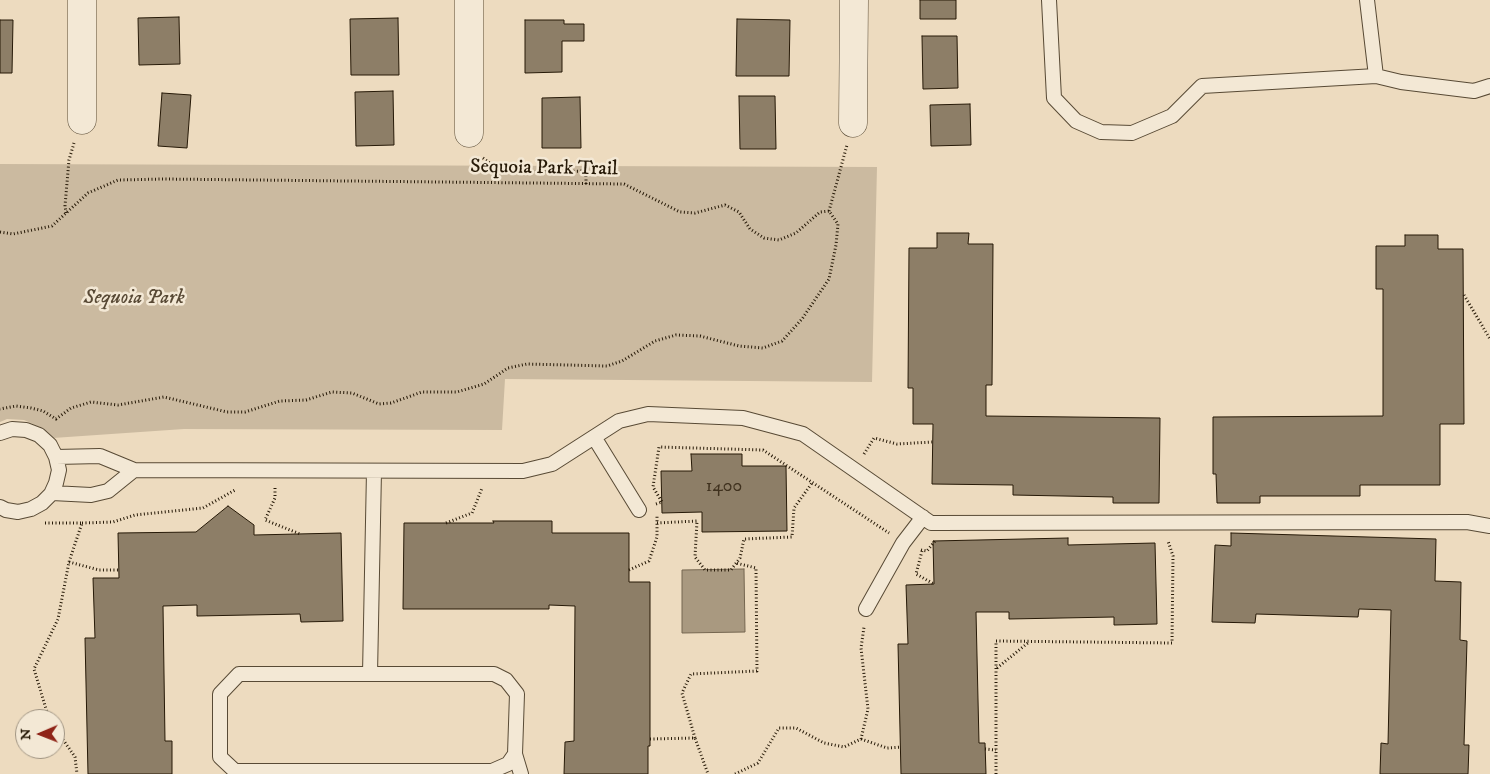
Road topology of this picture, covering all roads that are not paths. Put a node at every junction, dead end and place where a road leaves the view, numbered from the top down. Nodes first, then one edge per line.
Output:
1 (82, 0) edge
2 (469, 0) edge
3 (854, 0) edge
4 (1049, 0) edge
5 (1367, 0) edge
6 (1376, 76) junction
7 (1490, 86) edge
8 (82, 120) road end
9 (853, 123) road end
10 (469, 132) dead end
11 (0, 433) edge
12 (594, 437) junction
13 (56, 457) junction
14 (134, 470) junction
15 (374, 470) junction
16 (52, 493) junction
17 (0, 508) edge
18 (639, 510) road end
19 (923, 518) junction
20 (1490, 526) edge
21 (866, 609) road end
22 (370, 674) junction
23 (515, 754) junction
24 (226, 770) edge
25 (521, 774) edge

1 - 8 street
2 - 10 street
3 - 9 street
4 - 6 lane
5 - 6 lane
6 - 7 lane
11 - 13 lane
12 - 15 lane
12 - 18 lane
12 - 19 lane
13 - 14 lane
13 - 16 lane
14 - 15 lane
14 - 16 lane
15 - 22 lane
16 - 17 lane
19 - 20 lane
19 - 21 lane
22 - 23 lane
22 - 24 lane
23 - 24 lane
23 - 25 lane

